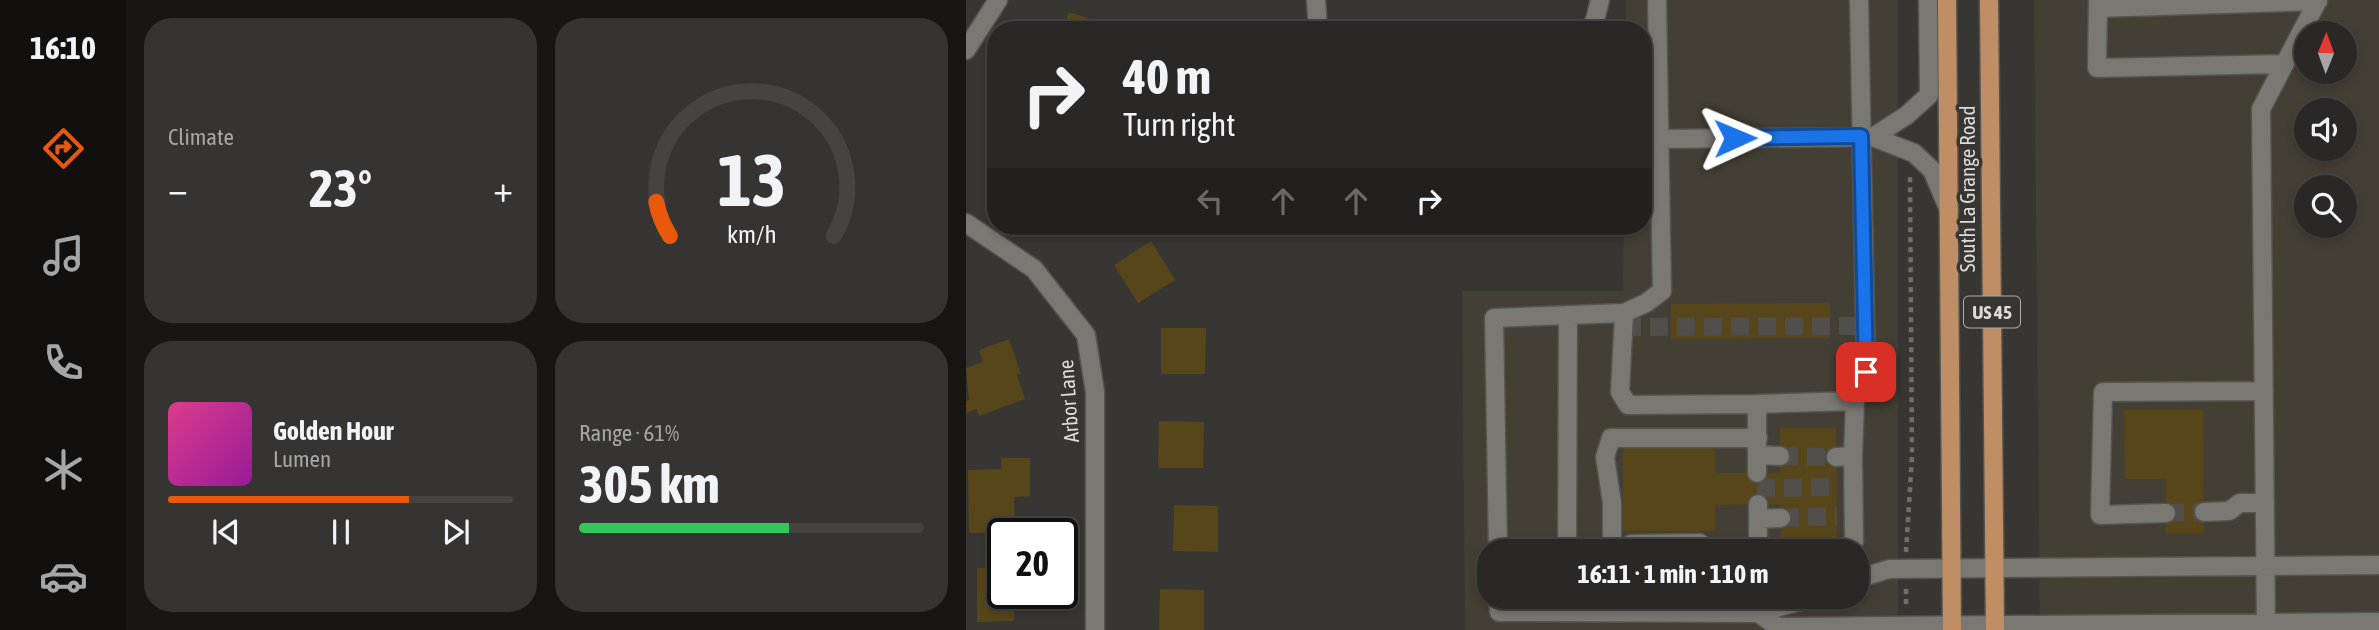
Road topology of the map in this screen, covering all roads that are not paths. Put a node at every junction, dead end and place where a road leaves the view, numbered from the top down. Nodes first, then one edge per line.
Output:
1 (998, 0) edge
2 (1316, 0) edge
3 (1601, 0) edge
4 (1657, 0) edge
5 (1859, 0) edge
6 (1928, 0) edge
7 (1947, 0) edge
8 (1989, 0) edge
9 (2318, 0) edge
10 (2098, 4) edge
11 (1317, 21) edge
12 (1594, 21) edge
13 (966, 50) edge
14 (2284, 64) junction
15 (1867, 136) junction
16 (1659, 139) junction
17 (1949, 210) junction
18 (966, 223) edge
19 (1624, 313) junction
20 (1568, 315) junction
21 (2264, 391) junction
22 (1855, 401) junction
23 (1758, 404) junction
24 (1758, 455) junction
25 (1780, 456) tunnel mouth
26 (2265, 503) junction
27 (2204, 512) tunnel mouth
28 (2166, 513) tunnel mouth
29 (1781, 519) tunnel mouth
30 (1498, 539) edge
31 (1567, 539) edge
32 (1612, 539) edge
33 (1758, 539) edge
34 (1853, 539) edge
35 (2379, 565) edge
36 (2266, 567) junction
37 (1994, 568) junction
38 (1952, 569) junction
39 (1869, 575) edge
40 (1499, 609) edge
41 (1528, 609) edge
42 (1761, 609) edge
43 (2379, 622) edge
44 (2266, 627) edge
45 (1952, 628) edge
46 (1995, 628) edge
47 (1095, 630) edge

1 - 13 street
2 - 11 street
3 - 12 street
4 - 16 street
5 - 15 street
6 - 15 street
7 - 17 main road, South La Grange Road / US 45
8 - 37 main road, South La Grange Road / US 45
9 - 10 street
9 - 14 street
10 - 14 street
14 - 21 street
15 - 16 street
15 - 17 street
15 - 22 street
16 - 19 street
17 - 38 main road, South La Grange Road / US 45
18 - 47 street, Arbor Lane
19 - 20 street
19 - 23 street
20 - 30 street
20 - 31 street
21 - 26 street
21 - 28 street
22 - 23 street
22 - 34 street
23 - 24 street
24 - 25 street
24 - 32 street
26 - 27 street
26 - 36 street
29 - 33 street
35 - 36 street
36 - 37 street
36 - 44 street
37 - 38 street
37 - 46 main road, South La Grange Road / US 45
38 - 39 street
38 - 45 main road, South La Grange Road / US 45
40 - 41 street
42 - 45 street
43 - 44 street
44 - 46 street
45 - 46 street

